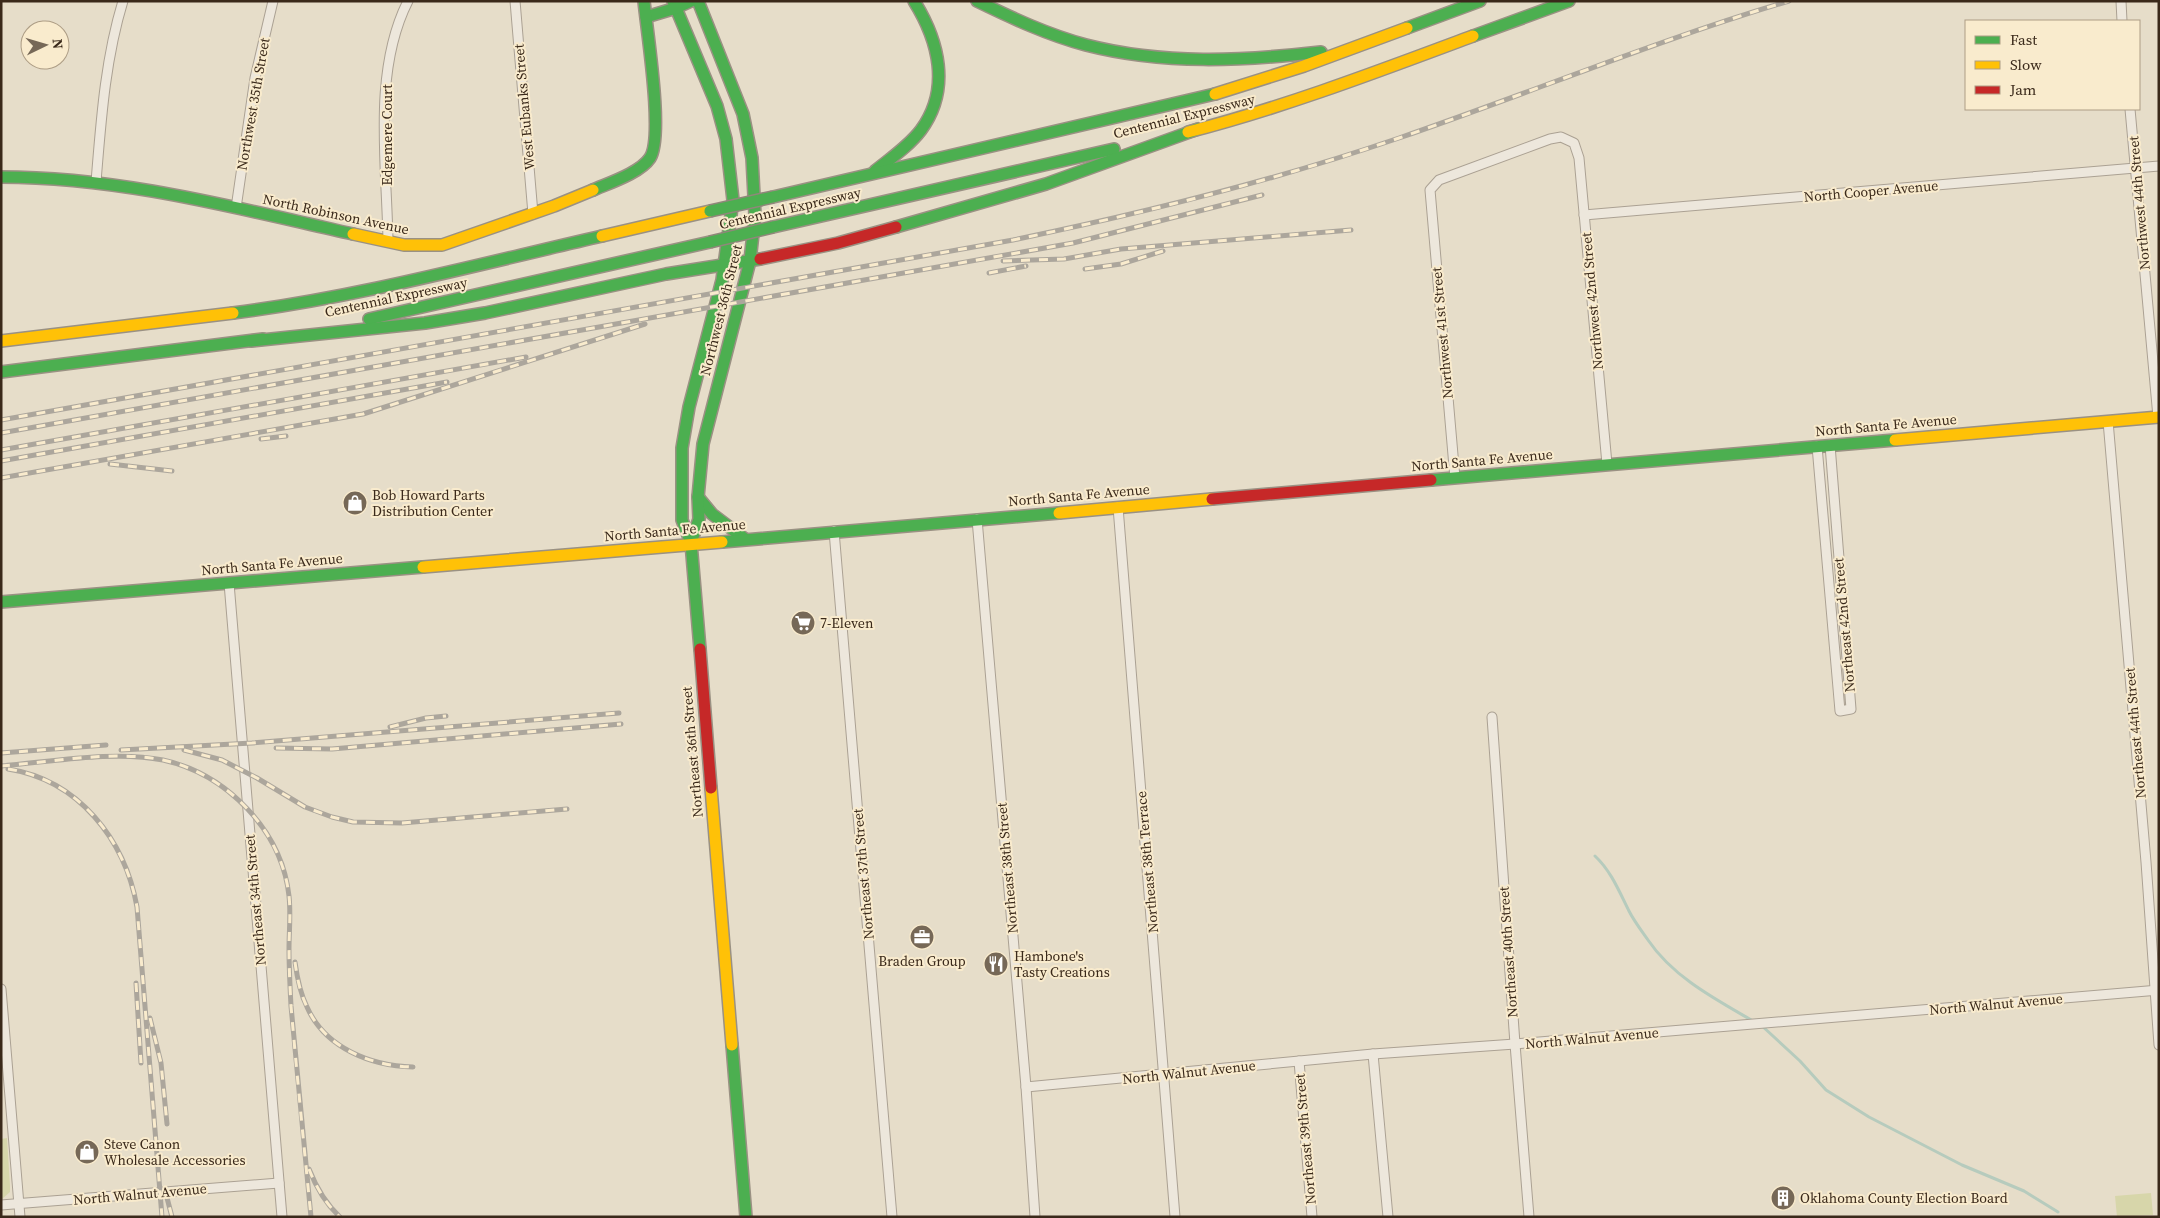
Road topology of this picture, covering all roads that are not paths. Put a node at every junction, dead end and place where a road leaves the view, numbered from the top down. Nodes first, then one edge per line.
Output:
1 (123, 1) edge
2 (273, 1) edge
3 (408, 1) edge
4 (515, 1) edge
5 (644, 1) edge
6 (691, 1) edge
7 (698, 1) edge
8 (914, 1) edge
9 (977, 1) edge
10 (1480, 1) edge
11 (1569, 1) edge
12 (2120, 1) edge
13 (674, 5) edge
14 (646, 17) junction
15 (2122, 20) edge
16 (1354, 48) junction
17 (2130, 110) edge
18 (1198, 129) junction
19 (1572, 140) joint
20 (2159, 166) edge
21 (2136, 168) junction
22 (871, 174) junction
23 (1, 177) edge
24 (96, 182) junction
25 (236, 208) junction
26 (533, 214) junction
27 (1584, 215) junction
28 (388, 242) junction
29 (750, 261) junction
30 (725, 265) junction
31 (719, 290) joint
32 (1, 341) edge
33 (251, 341) junction
34 (1, 372) edge
35 (2159, 417) edge
36 (2108, 421) junction
37 (1830, 445) junction
38 (1817, 446) junction
39 (1607, 464) junction
40 (1455, 478) junction
41 (698, 497) junction
42 (1118, 507) junction
43 (977, 519) junction
44 (834, 531) junction
45 (745, 539) junction
46 (691, 543) junction
47 (229, 583) junction
48 (1, 602) edge
49 (1492, 717) dead end
50 (1, 989) edge
51 (2156, 990) edge
52 (1515, 1044) junction
53 (2159, 1045) edge
54 (1373, 1054) junction
55 (1298, 1061) junction
56 (1164, 1075) junction
57 (1026, 1087) junction
58 (279, 1183) junction
59 (19, 1204) junction
60 (1, 1206) edge
61 (20, 1217) edge
62 (282, 1217) edge
63 (746, 1217) edge
64 (892, 1217) edge
65 (1035, 1217) edge
66 (1175, 1217) edge
67 (1312, 1217) edge
68 (1388, 1217) edge
69 (1529, 1217) edge

1 - 24 street
2 - 25 street, Northwest 35th Street
3 - 28 street, Edgemere Court
4 - 26 street, West Eubanks Street
5 - 14 main road
6 - 13 main road
7 - 29 main road, Northwest 36th Street
8 - 22 main road
9 - 16 main road
10 - 16 main road, Centennial Expressway
11 - 18 main road, Centennial Expressway
12 - 15 street
13 - 14 main road
13 - 30 main road
14 - 26 main road, North Robinson Avenue
16 - 22 main road, Centennial Expressway
17 - 21 street, Northwest 44th Street
18 - 29 main road
18 - 33 main road, Centennial Expressway, bridge
19 - 27 street, Northwest 42nd Street
19 - 40 street, Northwest 41st Street
20 - 21 street, North Cooper Avenue
21 - 27 street, North Cooper Avenue
21 - 35 street, Northwest 44th Street
22 - 32 main road, Centennial Expressway, bridge
23 - 24 main road, North Robinson Avenue
24 - 25 main road, North Robinson Avenue
25 - 28 main road, North Robinson Avenue
26 - 28 main road, North Robinson Avenue
27 - 39 street, Northwest 42nd Street
29 - 30 main road
29 - 41 main road, Northwest 36th Street
30 - 31 main road, Northwest 36th Street
30 - 33 main road
31 - 46 main road, Northeast 36th Street
33 - 34 main road, Centennial Expressway
35 - 36 main road, North Santa Fe Avenue
36 - 37 main road, North Santa Fe Avenue
36 - 51 street, Northeast 44th Street
37 - 38 main road, North Santa Fe Avenue
37 - 38 street, Northeast 42nd Street
38 - 39 main road, North Santa Fe Avenue
39 - 40 main road, North Santa Fe Avenue
40 - 42 main road, North Santa Fe Avenue
41 - 45 main road
41 - 46 main road, Northwest 36th Street
42 - 43 main road, North Santa Fe Avenue
42 - 56 street, Northeast 38th Terrace
43 - 44 main road, North Santa Fe Avenue
43 - 57 street, Northeast 38th Street
44 - 45 main road, North Santa Fe Avenue
44 - 64 street, Northeast 37th Street
45 - 46 main road, North Santa Fe Avenue
46 - 47 main road, North Santa Fe Avenue
46 - 63 main road, Northeast 36th Street
47 - 48 main road, North Santa Fe Avenue
47 - 58 street, Northeast 34th Street
49 - 52 street, Northeast 40th Street
50 - 59 street
51 - 52 street, North Walnut Avenue
51 - 53 street, Northeast 44th Street
52 - 54 street, North Walnut Avenue
52 - 69 street, Northeast 40th Street
54 - 55 street, North Walnut Avenue
54 - 68 street
55 - 56 street, North Walnut Avenue
55 - 67 street, Northeast 39th Street
56 - 57 street, North Walnut Avenue
56 - 66 street, Northeast 38th Terrace
57 - 65 street, Northeast 38th Street
58 - 59 street, North Walnut Avenue
58 - 62 street, Northeast 34th Street
59 - 60 street, North Walnut Avenue
59 - 61 street

